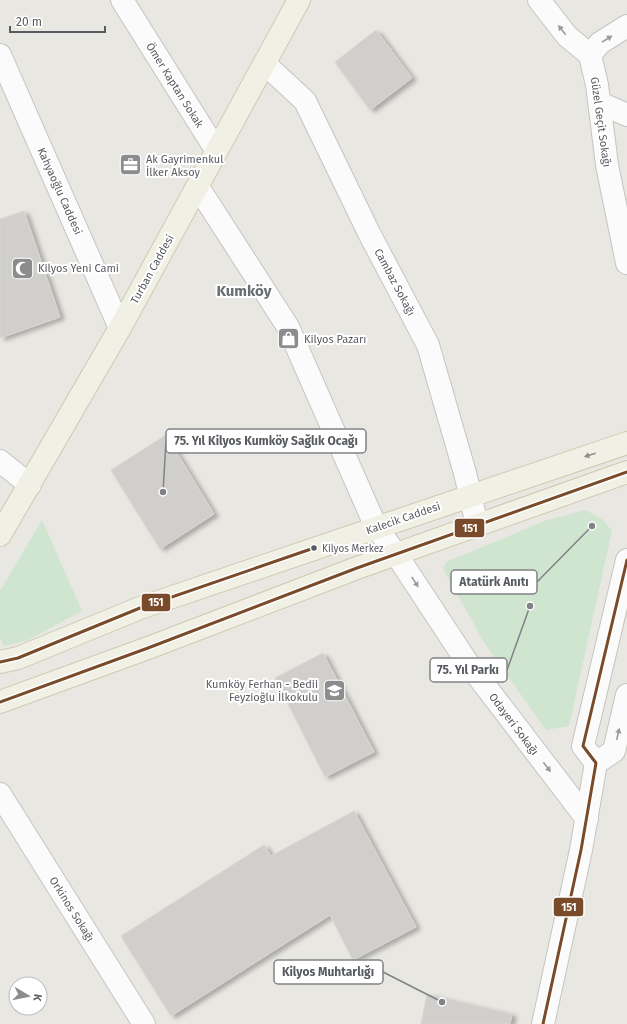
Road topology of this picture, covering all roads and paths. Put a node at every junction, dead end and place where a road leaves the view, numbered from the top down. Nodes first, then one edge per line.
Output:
1 (122, 0) edge
2 (299, 0) edge
3 (539, 0) edge
4 (627, 26) edge
5 (0, 55) edge
6 (590, 55) junction
7 (265, 64) junction
8 (600, 103) junction
9 (627, 116) edge
10 (216, 150) junction
11 (198, 187) junction
12 (627, 263) edge
13 (120, 328) junction
14 (627, 443) edge
15 (0, 461) edge
16 (627, 472) edge
17 (30, 485) junction
18 (470, 495) junction
19 (477, 525) junction
20 (376, 527) junction
21 (0, 535) edge
22 (396, 554) junction
23 (627, 560) edge
24 (620, 619) edge
25 (0, 662) edge
26 (627, 696) edge
27 (0, 702) edge
28 (596, 763) junction
29 (0, 794) edge
30 (587, 820) junction
31 (144, 1024) edge
32 (544, 1024) edge

1 - 10 street, Ömer Kaptan Sokak
2 - 7 main road, Turban Caddesi
6 -> 3 street
6 -> 4 street
5 - 13 street, Kahyaoğlu Caddesi
6 - 8 street, Güzel Geçit Sokağı
7 - 10 main road, Turban Caddesi
7 - 18 street, Cambaz Sokağı
8 - 9 street
8 - 12 street, Güzel Geçit Sokağı
10 - 11 main road, Turban Caddesi
11 - 13 main road, Turban Caddesi
11 - 20 street
13 - 17 main road, Turban Caddesi
14 -> 18 main road, Kalecik Caddesi
15 - 17 street
16 - 19 main road
17 - 21 main road, Turban Caddesi
18 - 19 street, Cambaz Sokağı
18 - 20 main road, Kalecik Caddesi
19 - 22 main road
20 - 22 street, Odayeri Sokağı
20 - 25 main road, Kalecik Caddesi
22 - 27 main road
22 -> 30 street, Odayeri Sokağı
23 - 24 street
24 - 28 street
28 -> 26 street
28 - 30 street
29 - 31 street, Orkinos Sokağı
30 - 32 street

